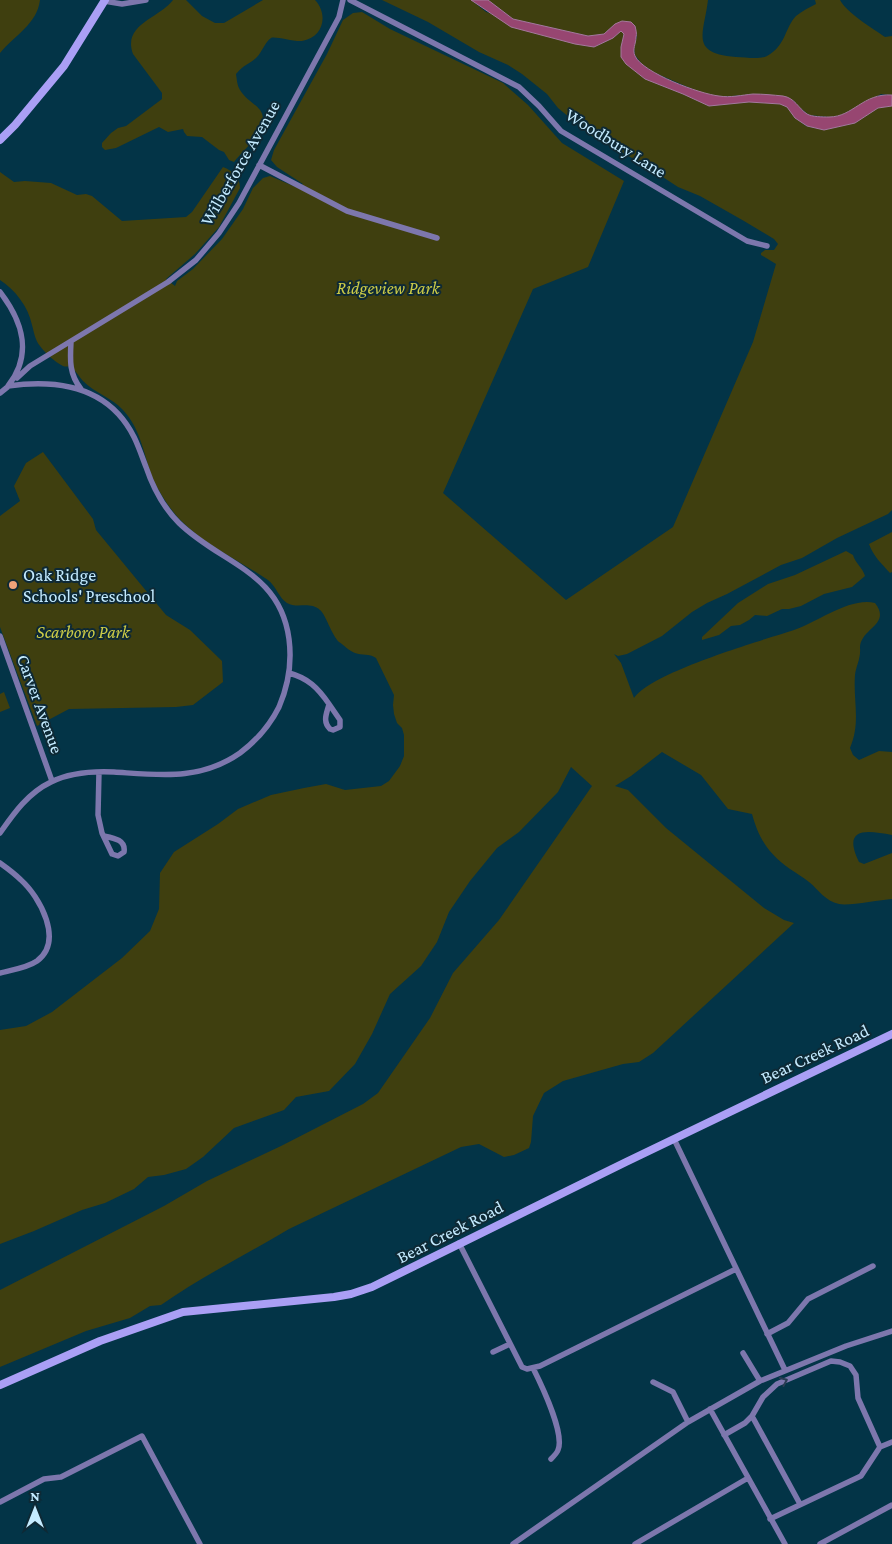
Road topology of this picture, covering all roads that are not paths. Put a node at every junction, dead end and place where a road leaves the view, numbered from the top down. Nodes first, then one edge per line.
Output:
1 (104, 0) edge
2 (146, 0) edge
3 (343, 0) edge
4 (350, 0) edge
5 (0, 140) edge
6 (259, 165) junction
7 (437, 238) dead end
8 (767, 246) dead end
9 (0, 292) edge
10 (71, 342) junction
11 (8, 386) junction
12 (81, 390) junction
13 (0, 393) edge
14 (0, 636) edge
15 (289, 673) junction
16 (328, 704) dead end
17 (99, 772) junction
18 (52, 781) junction
19 (0, 833) edge
20 (104, 836) dead end
21 (0, 863) edge
22 (0, 973) edge
23 (892, 1034) edge
24 (674, 1139) junction
25 (459, 1243) junction
26 (873, 1266) dead end
27 (736, 1268) junction
28 (892, 1331) edge
29 (767, 1334) junction
30 (510, 1344) junction
31 (493, 1352) dead end
32 (743, 1353) dead end
33 (533, 1368) junction
34 (785, 1370) junction
35 (760, 1381) junction
36 (653, 1382) dead end
37 (0, 1385) edge
38 (710, 1408) junction
39 (752, 1416) junction
40 (688, 1422) junction
41 (724, 1435) junction
42 (892, 1442) edge
43 (880, 1447) junction
44 (551, 1460) dead end
45 (748, 1478) junction
46 (0, 1502) edge
47 (800, 1504) junction
48 (892, 1505) edge
49 (770, 1519) junction
50 (200, 1544) edge
51 (514, 1544) edge
52 (635, 1544) edge
53 (785, 1544) edge
54 (820, 1544) edge

1 - 2 street
1 - 5 street
3 - 6 street, Wilberforce Avenue
4 - 8 street, Woodbury Lane
6 - 7 street
6 - 10 street, Wilberforce Avenue
9 - 11 street
10 - 11 street, Wilberforce Avenue
10 - 12 street
11 - 12 street
11 - 13 street, Wilberforce Avenue
12 - 15 street
14 - 18 street, Carver Avenue
15 - 16 street
15 - 17 street
17 - 18 street
17 - 20 street
18 - 19 street
21 - 22 street
23 - 24 street, Bear Creek Road
24 - 25 street, Bear Creek Road
24 - 27 street
25 - 30 street
25 - 37 street, Bear Creek Road
26 - 29 street
27 - 29 street
27 - 33 street
28 - 34 street
29 - 34 street
30 - 31 street
30 - 33 street
32 - 35 street
33 - 44 street
34 - 35 street
35 - 38 street
36 - 40 street
38 - 40 street
38 - 41 street
39 - 41 street
39 -> 43 street
39 - 47 street
40 - 51 street
41 - 45 street
42 - 43 street
43 - 47 street
45 - 49 street
45 - 52 street
46 - 50 street
47 - 49 street
48 - 54 street
49 - 53 street

